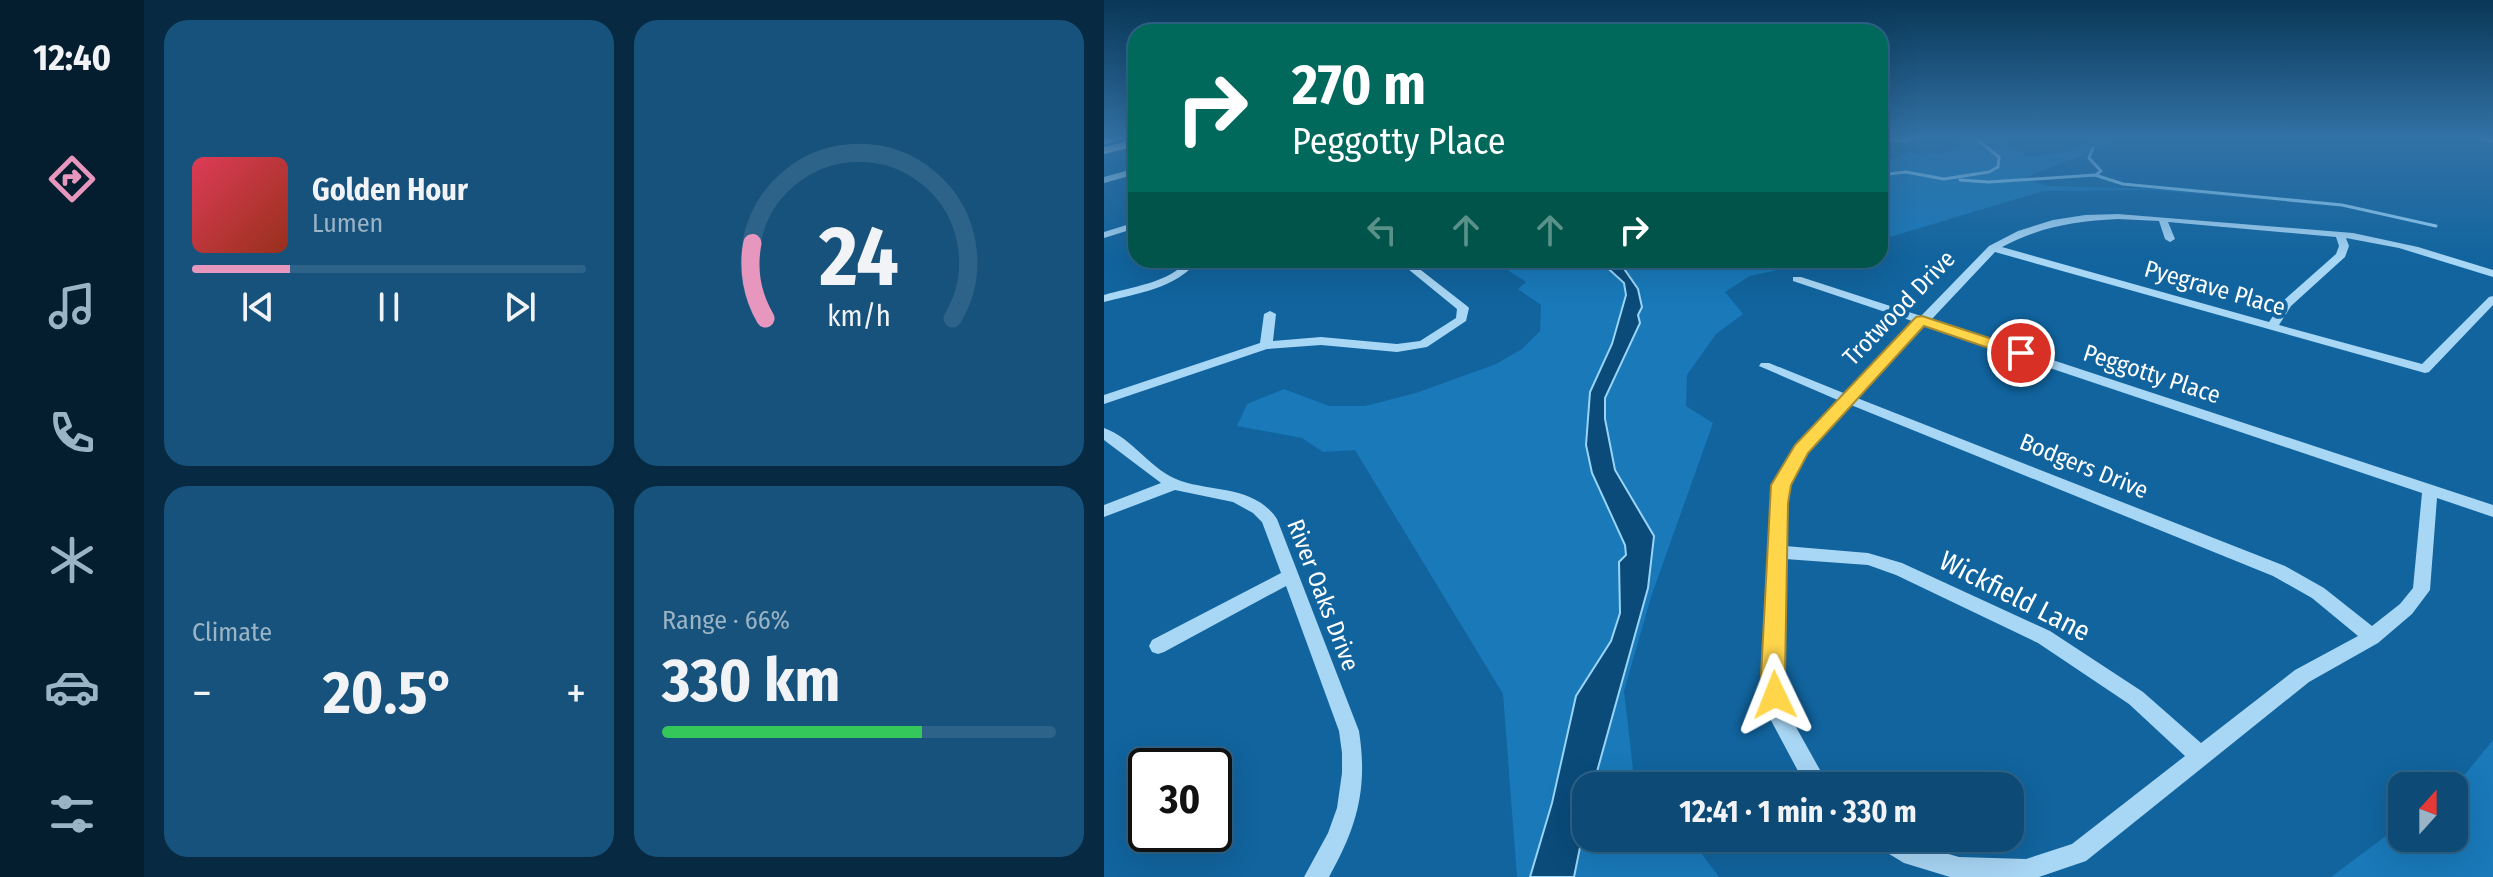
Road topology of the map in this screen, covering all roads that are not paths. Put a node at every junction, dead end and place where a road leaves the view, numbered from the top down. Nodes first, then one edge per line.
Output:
1 (2163, 220) junction
2 (1128, 228) edge
3 (1124, 229) junction
4 (1128, 231) edge
5 (1104, 235) edge
6 (2340, 235) junction
7 (2170, 239) dead end
8 (1993, 248) junction
9 (1185, 268) edge
10 (1412, 268) edge
11 (2493, 274) edge
12 (1797, 279) dead end
13 (1104, 299) edge
14 (2493, 299) edge
15 (1270, 314) dead end
16 (1922, 320) junction
17 (2272, 327) junction
18 (1266, 345) junction
19 (1765, 366) dead end
20 (1849, 398) junction
21 (1104, 400) edge
22 (1104, 433) edge
23 (1174, 484) junction
24 (2430, 490) junction
25 (1104, 511) edge
26 (2493, 511) edge
27 (1777, 552) junction
28 (1292, 575) junction
29 (2372, 637) junction
30 (1158, 646) dead end
31 (2199, 755) junction
32 (1810, 772) edge
33 (1907, 852) edge
34 (1316, 877) edge

1 - 6 street, Trotwood Drive
1 - 7 street
1 - 8 street, Trotwood Drive
2 - 3 street
3 - 4 street
3 - 5 street
6 - 11 street, Trotwood Drive
6 - 17 street
8 - 16 street, Trotwood Drive
8 - 17 street, Pyegrave Place
9 - 13 street
10 - 18 street
12 - 16 street, Peggotty Place
14 - 17 street, Pyegrave Place
15 - 18 street
16 - 20 street, Trotwood Drive
16 - 24 street, Peggotty Place
18 - 21 street
19 - 20 street, Bodgers Drive
20 - 27 street, Trotwood Drive
20 - 29 street, Bodgers Drive
22 - 23 street, River Oaks Drive
23 - 25 street
23 - 28 street, River Oaks Drive
24 - 26 street, Peggotty Place
24 - 29 street
27 - 31 street, Wickfield Lane
27 - 32 street, Trotwood Drive
28 - 30 street
28 - 34 street, River Oaks Drive
29 - 31 street
31 - 33 street

